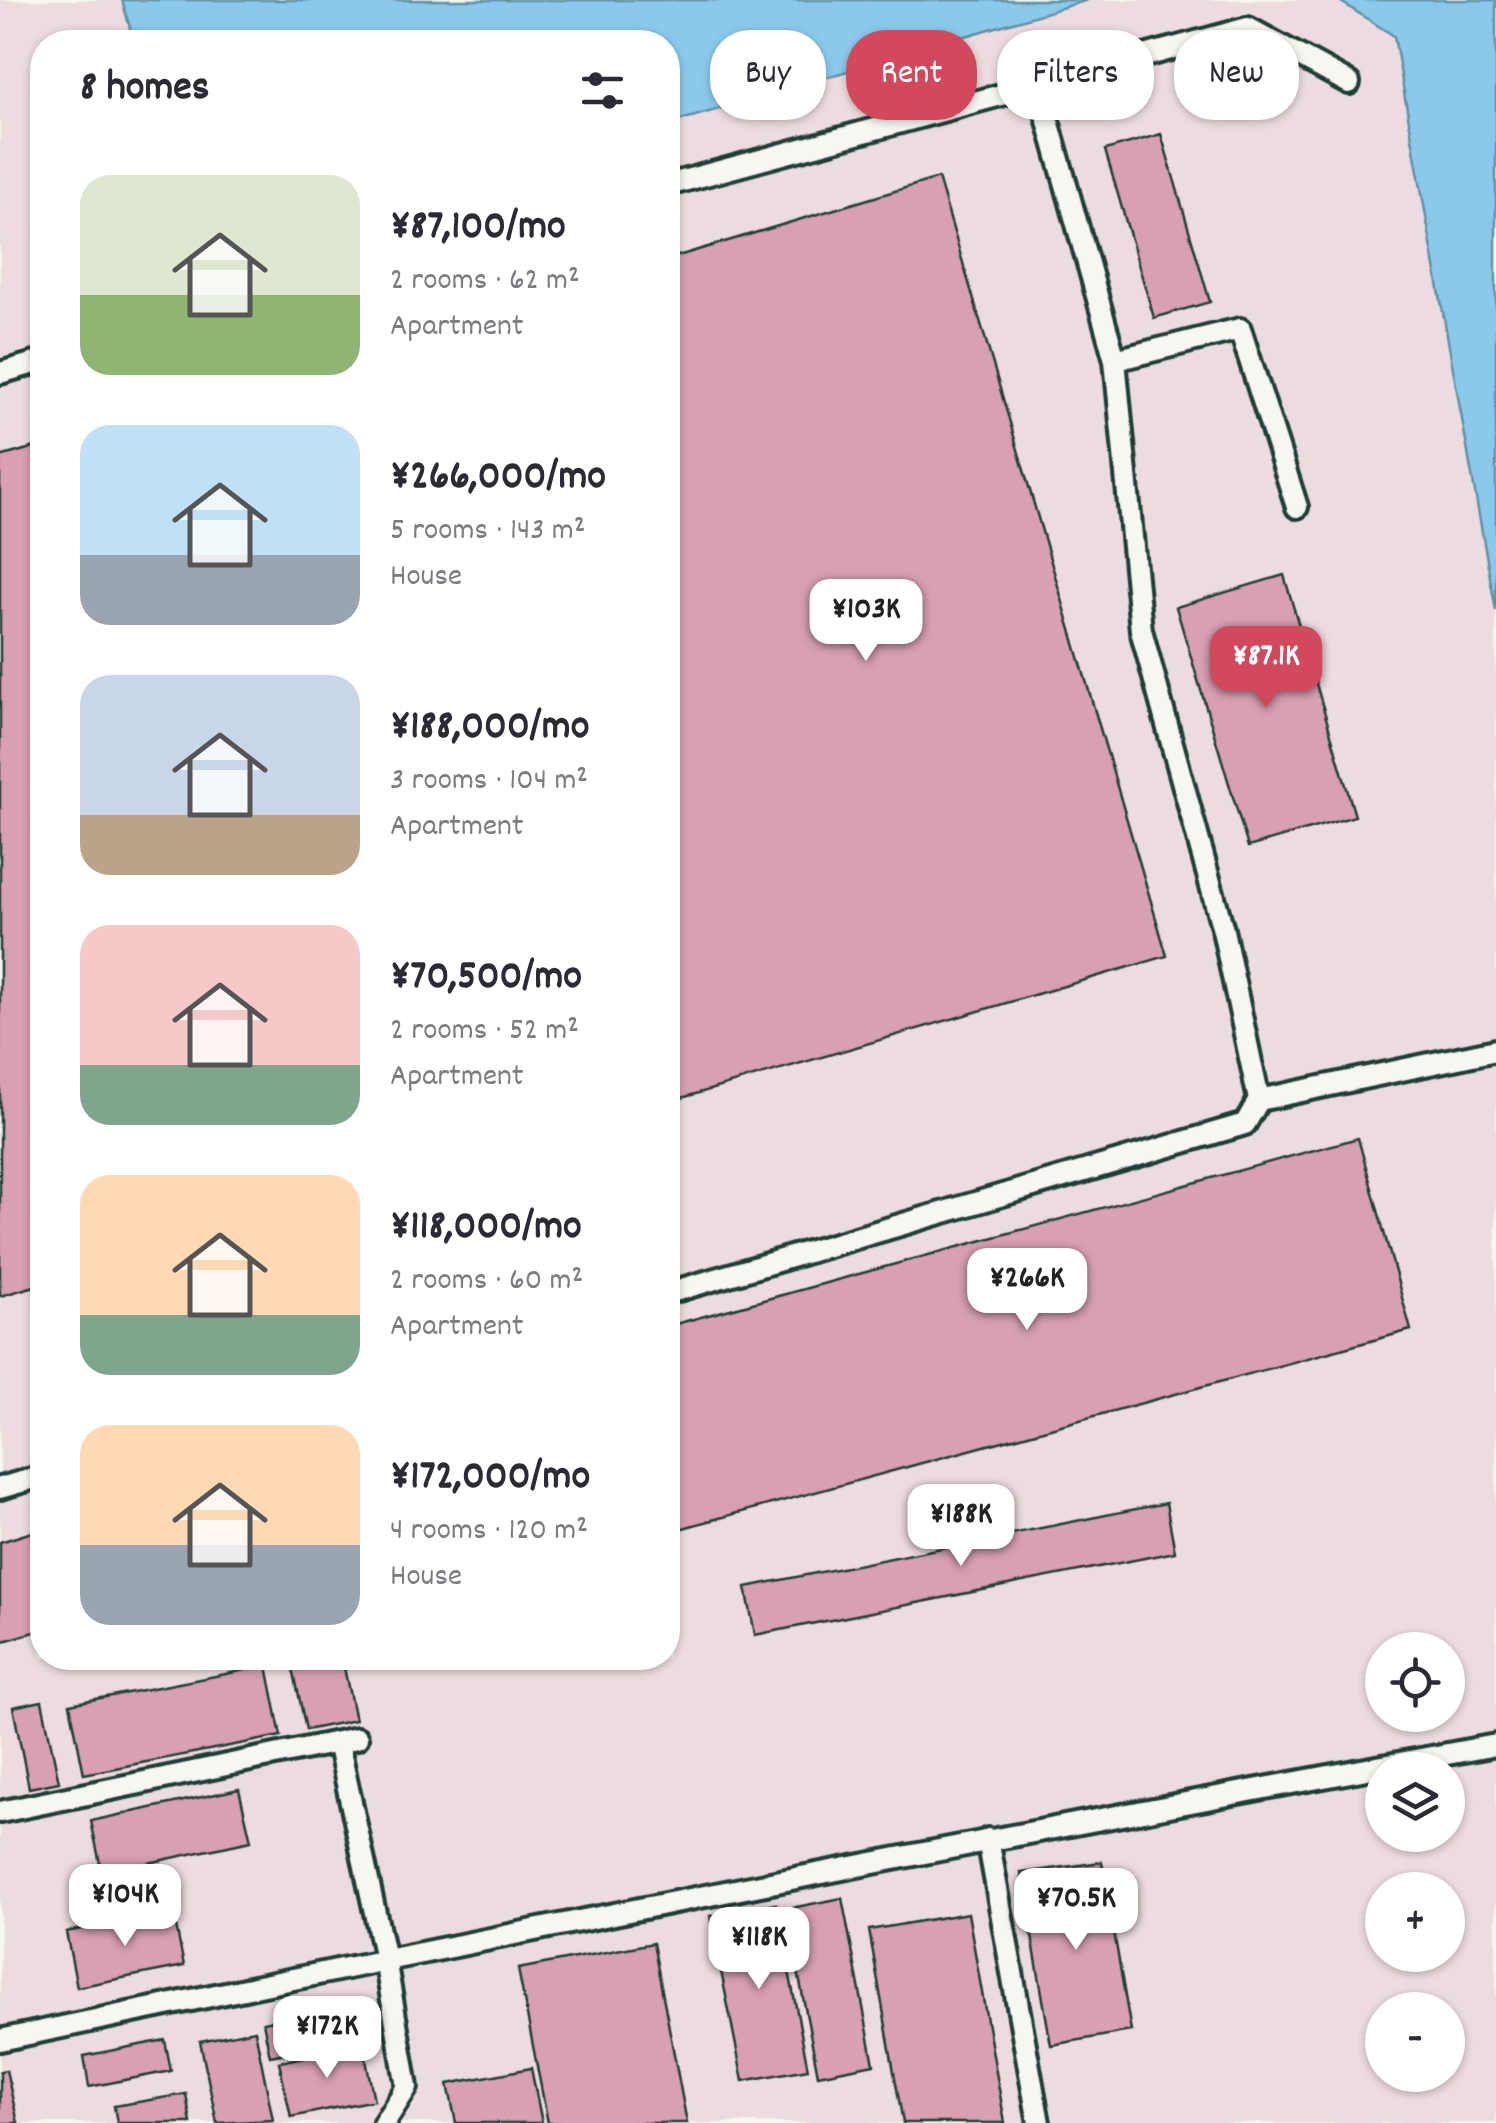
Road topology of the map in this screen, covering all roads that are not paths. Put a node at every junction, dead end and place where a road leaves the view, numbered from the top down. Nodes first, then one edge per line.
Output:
1 (1154, 54) edge
2 (1350, 83) dead end
3 (997, 96) edge
4 (1048, 120) edge
5 (680, 181) edge
6 (1116, 360) junction
7 (30, 364) edge
8 (0, 373) edge
9 (1297, 507) dead end
10 (1496, 1050) edge
11 (1259, 1100) junction
12 (680, 1289) edge
13 (30, 1479) edge
14 (0, 1488) edge
15 (1496, 1745) edge
16 (0, 1812) edge
17 (988, 1839) junction
18 (384, 1959) junction
19 (0, 2040) edge
20 (384, 2123) edge
21 (1039, 2123) edge

1 - 2 lane
3 - 5 lane
4 - 6 lane
6 - 9 lane
6 - 11 lane
7 - 8 lane
10 - 11 lane
11 - 12 lane
13 - 14 lane
15 - 17 lane
16 - 18 lane
17 - 18 lane
17 - 21 lane
18 - 19 lane
18 - 20 lane

